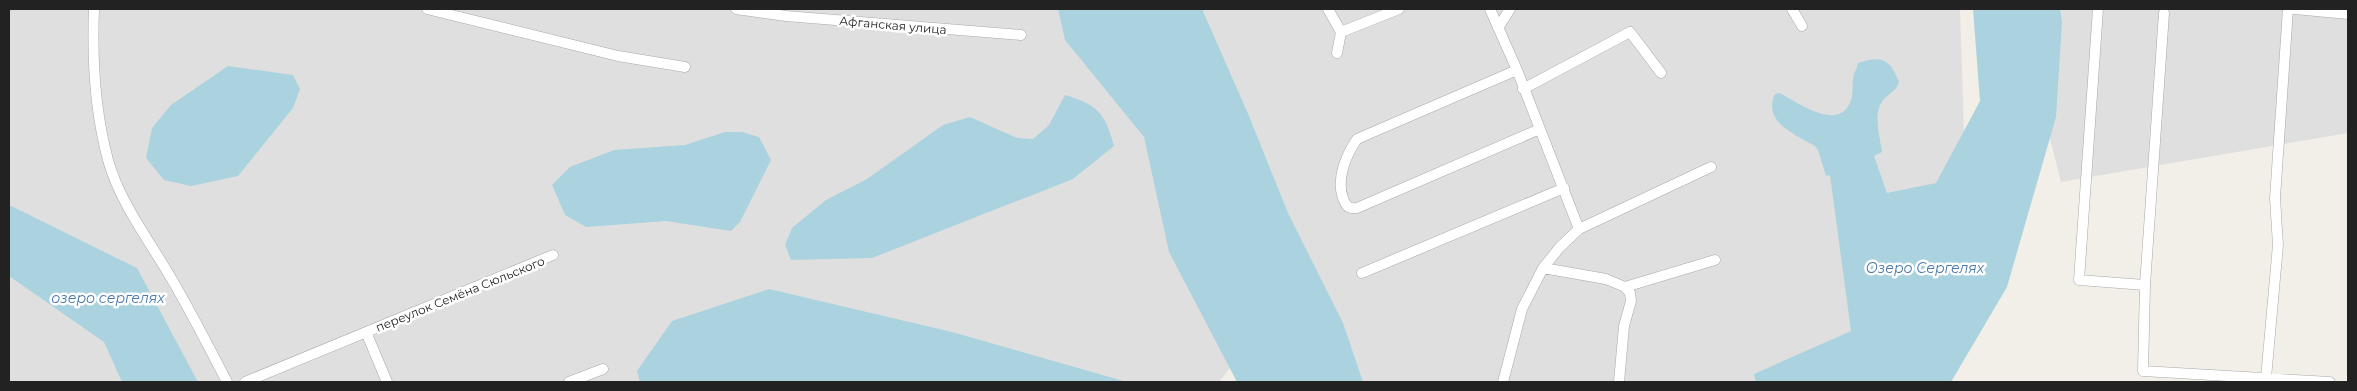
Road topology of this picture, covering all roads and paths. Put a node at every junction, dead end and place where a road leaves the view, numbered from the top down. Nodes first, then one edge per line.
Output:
1 (94, 9) edge
2 (427, 9) edge
3 (736, 9) edge
4 (1328, 9) edge
5 (1399, 9) edge
6 (1490, 9) edge
7 (1510, 9) edge
8 (1792, 9) edge
9 (2098, 9) edge
10 (2288, 9) edge
11 (2295, 9) edge
12 (2164, 13) dead end
13 (2348, 14) edge
14 (1802, 26) dead end
15 (1498, 28) junction
16 (1341, 32) junction
17 (1021, 35) dead end
18 (1337, 53) dead end
19 (685, 67) dead end
20 (1517, 70) junction
21 (1661, 73) dead end
22 (1523, 89) junction
23 (1540, 129) junction
24 (1711, 167) dead end
25 (1564, 188) junction
26 (1579, 229) junction
27 (553, 255) dead end
28 (1715, 260) dead end
29 (1543, 268) junction
30 (1362, 273) dead end
31 (2145, 285) junction
32 (1625, 287) junction
33 (366, 332) junction
34 (603, 369) dead end
35 (2266, 378) junction
36 (226, 382) edge
37 (245, 382) edge
38 (386, 382) edge
39 (569, 382) edge
40 (1503, 382) edge
41 (1619, 382) edge
42 (2330, 382) edge

1 - 36 street
2 - 19 street
3 - 17 street, Афганская улица
4 - 16 street
5 - 16 street
6 - 15 street
7 - 15 street
8 - 14 street
9 - 31 street
10 - 35 street
11 - 13 street
12 - 31 street
15 - 20 street
16 - 18 street
20 - 22 street
20 - 23 street
21 - 22 street
22 - 23 street
23 - 25 street
24 - 26 street
25 - 26 street
25 - 30 street
26 - 29 street
27 - 33 street, переулок Семёна Сюльского
28 - 32 street
29 - 32 street
29 - 40 street
31 - 35 street
32 - 41 street
33 - 37 street, переулок Семёна Сюльского
33 - 38 street, переулок Семёна Сюльского
34 - 39 street
35 - 42 street

